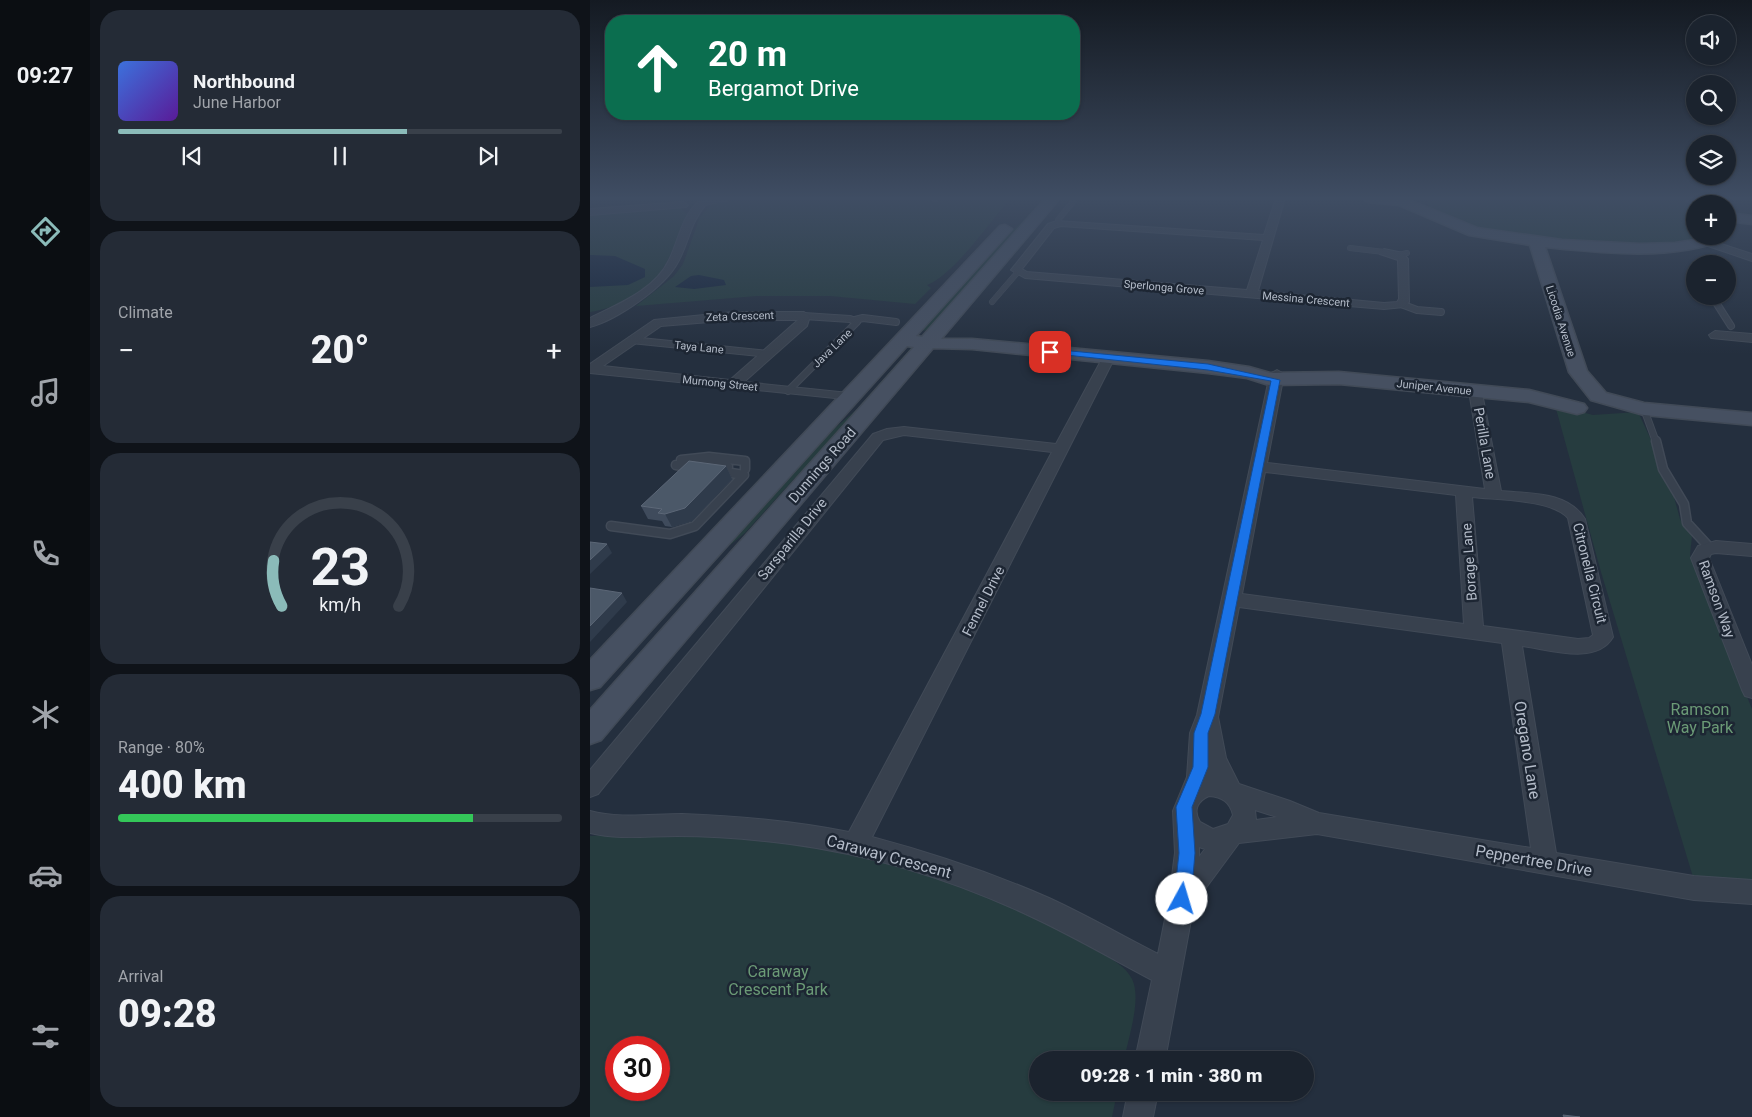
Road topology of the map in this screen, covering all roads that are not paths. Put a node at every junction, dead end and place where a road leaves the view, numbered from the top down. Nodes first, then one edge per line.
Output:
1 (674, 250) edge
2 (982, 250) edge
3 (1008, 250) edge
4 (1031, 250) edge
5 (1266, 250) edge
6 (1368, 250) edge
7 (1539, 250) edge
8 (1736, 250) edge
9 (1384, 252) joint
10 (1752, 258) edge
11 (1017, 273) junction
12 (1252, 294) junction
13 (992, 302) dead end
14 (1401, 304) junction
15 (1717, 305) edge
16 (1440, 312) dead end
17 (804, 316) junction
18 (855, 320) junction
19 (590, 323) edge
20 (1731, 326) joint
21 (901, 332) junction
22 (1715, 335) dead end
23 (1738, 337) junction
24 (1752, 338) edge
25 (631, 340) junction
26 (930, 340) junction
27 (768, 354) junction
28 (1109, 357) junction
29 (590, 369) edge
30 (1578, 372) junction
31 (1276, 377) junction
32 (733, 384) junction
33 (788, 391) junction
34 (1476, 391) junction
35 (849, 397) junction
36 (1574, 399) junction
37 (1601, 402) junction
38 (1644, 409) junction
39 (1752, 419) edge
40 (1062, 449) junction
41 (1258, 467) junction
42 (745, 472) junction
43 (1464, 492) junction
44 (1494, 495) junction
45 (777, 517) junction
46 (611, 526) dead end
47 (1710, 548) junction
48 (1752, 550) edge
49 (698, 562) junction
50 (1231, 599) junction
51 (1474, 632) junction
52 (1511, 637) junction
53 (590, 679) edge
54 (1752, 690) edge
55 (1208, 714) junction
56 (590, 731) edge
57 (590, 787) edge
58 (1232, 791) junction
59 (1186, 806) junction
60 (590, 822) edge
61 (1317, 823) junction
62 (1232, 835) junction
63 (856, 844) junction
64 (1545, 862) junction
65 (1752, 892) edge
66 (1182, 899) junction
67 (1167, 973) junction
68 (1152, 1051) edge
69 (1141, 1101) edge
70 (1138, 1117) edge

1 - 19 street
2 - 21 main road, Dunnings Road
3 - 26 main road, Dunnings Road
4 - 11 street
5 - 12 street, Messina Crescent
6 - 9 lane
7 - 30 main road, Licodia Avenue
8 - 10 street
9 - 14 street
11 - 12 street, Sperlonga Grove
11 - 13 lane
12 - 14 street, Messina Crescent
14 - 16 lane, Messina Crescent
15 - 20 lane
17 - 18 lane, Java Lane
17 - 25 street, Zeta Crescent
17 - 27 street, Zeta Crescent
18 - 21 lane
18 - 33 lane, Java Lane
20 - 23 street
21 - 26 main road, Juniper Avenue
21 - 35 main road, Dunnings Road
22 - 23 street
23 - 24 street
25 - 27 lane, Taya Lane
25 - 29 street, Zeta Crescent
26 - 28 main road, Juniper Avenue
26 - 45 main road, Dunnings Road
27 - 32 street, Zeta Crescent
28 - 31 main road, Juniper Avenue
28 - 40 street, Fennel Drive
29 - 32 street, Murnong Street
30 - 36 main road, Licodia Avenue
30 - 37 main road, Licodia Avenue
31 - 34 main road, Juniper Avenue
31 - 41 street
32 - 33 street, Murnong Street
33 - 35 street, Murnong Street
34 - 36 main road, Juniper Avenue
34 - 44 street, Perilla Lane
35 - 49 main road, Dunnings Road
36 - 37 main road, Juniper Avenue
37 - 38 main road
38 - 39 main road
38 - 47 lane, Ramson Way
40 - 57 street, Sarsparilla Drive
40 - 63 street, Fennel Drive
41 - 43 street, Citronella Circuit
41 - 50 street
42 - 42 lane
42 - 46 lane
43 - 44 street, Citronella Circuit
43 - 51 street, Borage Lane
44 - 52 street, Citronella Circuit
45 - 49 main road
45 - 56 main road, Dunnings Road
47 - 48 street
47 - 54 street, Ramson Way
49 - 53 main road, Dunnings Road
50 - 51 street, Citronella Circuit
50 - 55 street
51 - 52 street, Citronella Circuit
52 - 64 street, Oregano Lane
55 - 58 street
55 - 59 street
58 - 59 street
58 - 61 street, Peppertree Drive
58 - 62 street
59 - 62 street
59 - 66 street
60 - 63 street, Caraway Crescent
61 - 62 street, Peppertree Drive
61 - 64 street, Peppertree Drive
62 - 66 street
63 - 67 street, Caraway Crescent
64 - 65 street, Peppertree Drive
66 - 67 street
67 - 68 street
69 - 70 street

